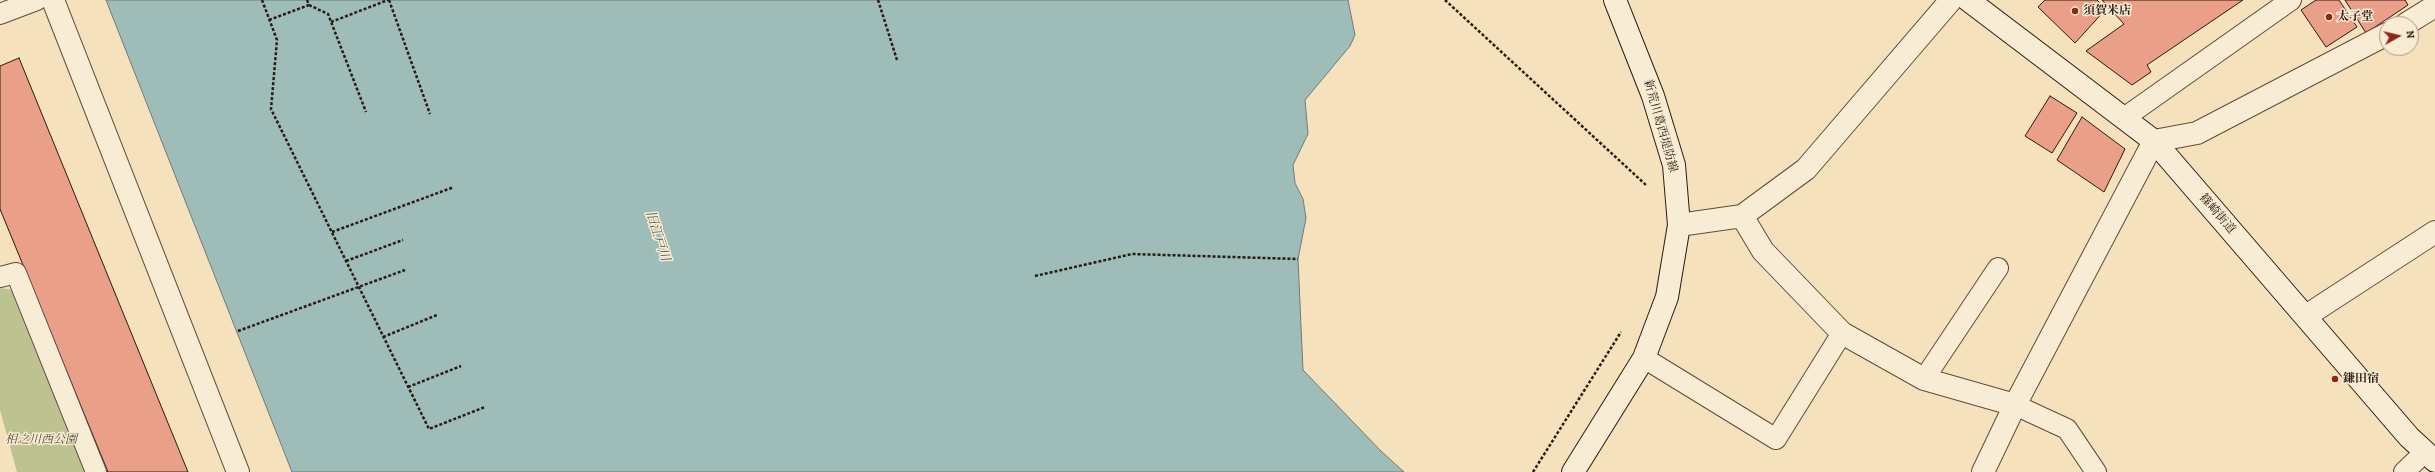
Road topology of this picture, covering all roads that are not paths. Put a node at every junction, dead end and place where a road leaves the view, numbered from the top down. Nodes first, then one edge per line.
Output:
1 (37, 0) edge
2 (53, 0) edge
3 (1615, 0) edge
4 (1952, 0) edge
5 (1968, 0) edge
6 (2291, 0) edge
7 (2435, 6) edge
8 (0, 14) edge
9 (2419, 16) edge
10 (2379, 38) edge
11 (2124, 118) junction
12 (2154, 141) junction
13 (1742, 216) junction
14 (1679, 225) junction
15 (2435, 232) edge
16 (1998, 268) dead end
17 (0, 277) edge
18 (2306, 316) junction
19 (1842, 334) junction
20 (1644, 358) junction
21 (1924, 379) junction
22 (2015, 405) junction
23 (2430, 457) edge
24 (96, 472) edge
25 (238, 472) edge
26 (1573, 472) edge
27 (1983, 472) edge
28 (2096, 472) edge
29 (2404, 472) edge

1 - 8 lane
2 - 25 street
3 - 14 street, 新荒川葛西堤防線
4 - 13 street
5 - 11 street, 篠崎街道
6 - 11 lane
7 - 9 street
10 - 12 street
11 - 12 street, 篠崎街道
12 - 18 street, 篠崎街道
12 - 22 street
13 - 14 street
13 - 19 street
14 - 20 street, 新荒川葛西堤防線
15 - 18 street
16 - 21 lane
17 - 24 lane
18 - 23 street, 篠崎街道
19 - 20 lane
19 - 21 street
20 - 26 street, 新荒川葛西堤防線
21 - 22 street
22 - 27 street
22 - 28 lane
23 - 29 lane

